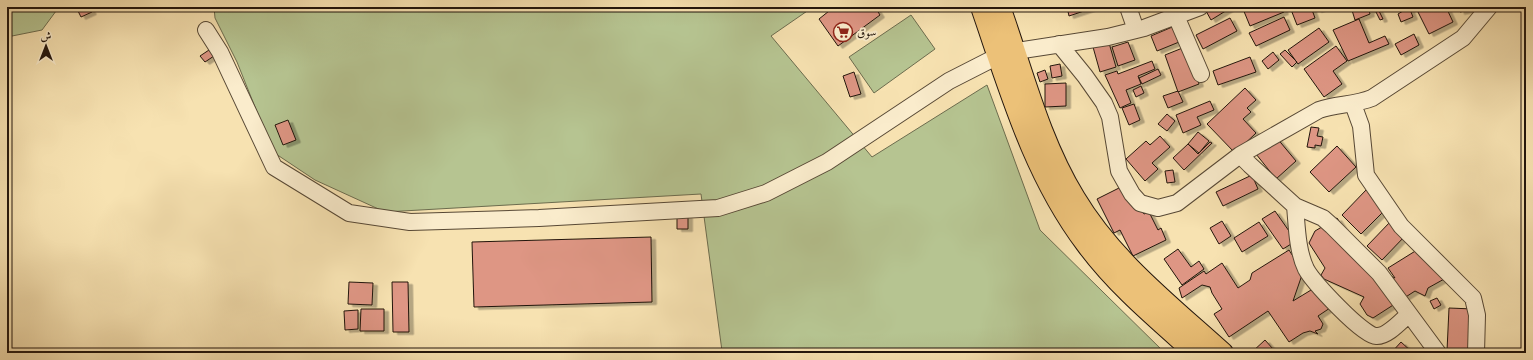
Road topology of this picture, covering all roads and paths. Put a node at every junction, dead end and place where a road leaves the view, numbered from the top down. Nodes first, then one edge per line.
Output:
1 (981, 7) edge
2 (1000, 7) edge
3 (1128, 7) edge
4 (1200, 7) edge
5 (1489, 7) edge
6 (1176, 16) junction
7 (206, 30) dead end
8 (1136, 30) junction
9 (1059, 44) junction
10 (1007, 54) junction
11 (1201, 74) dead end
12 (1353, 104) junction
13 (1240, 155) junction
14 (1295, 206) junction
15 (1409, 314) junction
16 (1195, 353) edge
17 (1223, 353) edge
18 (1438, 353) edge
19 (1476, 353) edge

1 - 10 main road
2 - 10 main road
3 - 8 street
4 - 6 street
5 - 12 street
6 - 8 street
6 - 11 street
7 - 10 street
8 - 9 street
9 - 10 street
9 - 13 street
10 - 16 main road
10 - 17 main road
12 - 13 street
12 - 19 street
13 - 14 street
14 - 15 street
14 - 15 street
15 - 18 street

